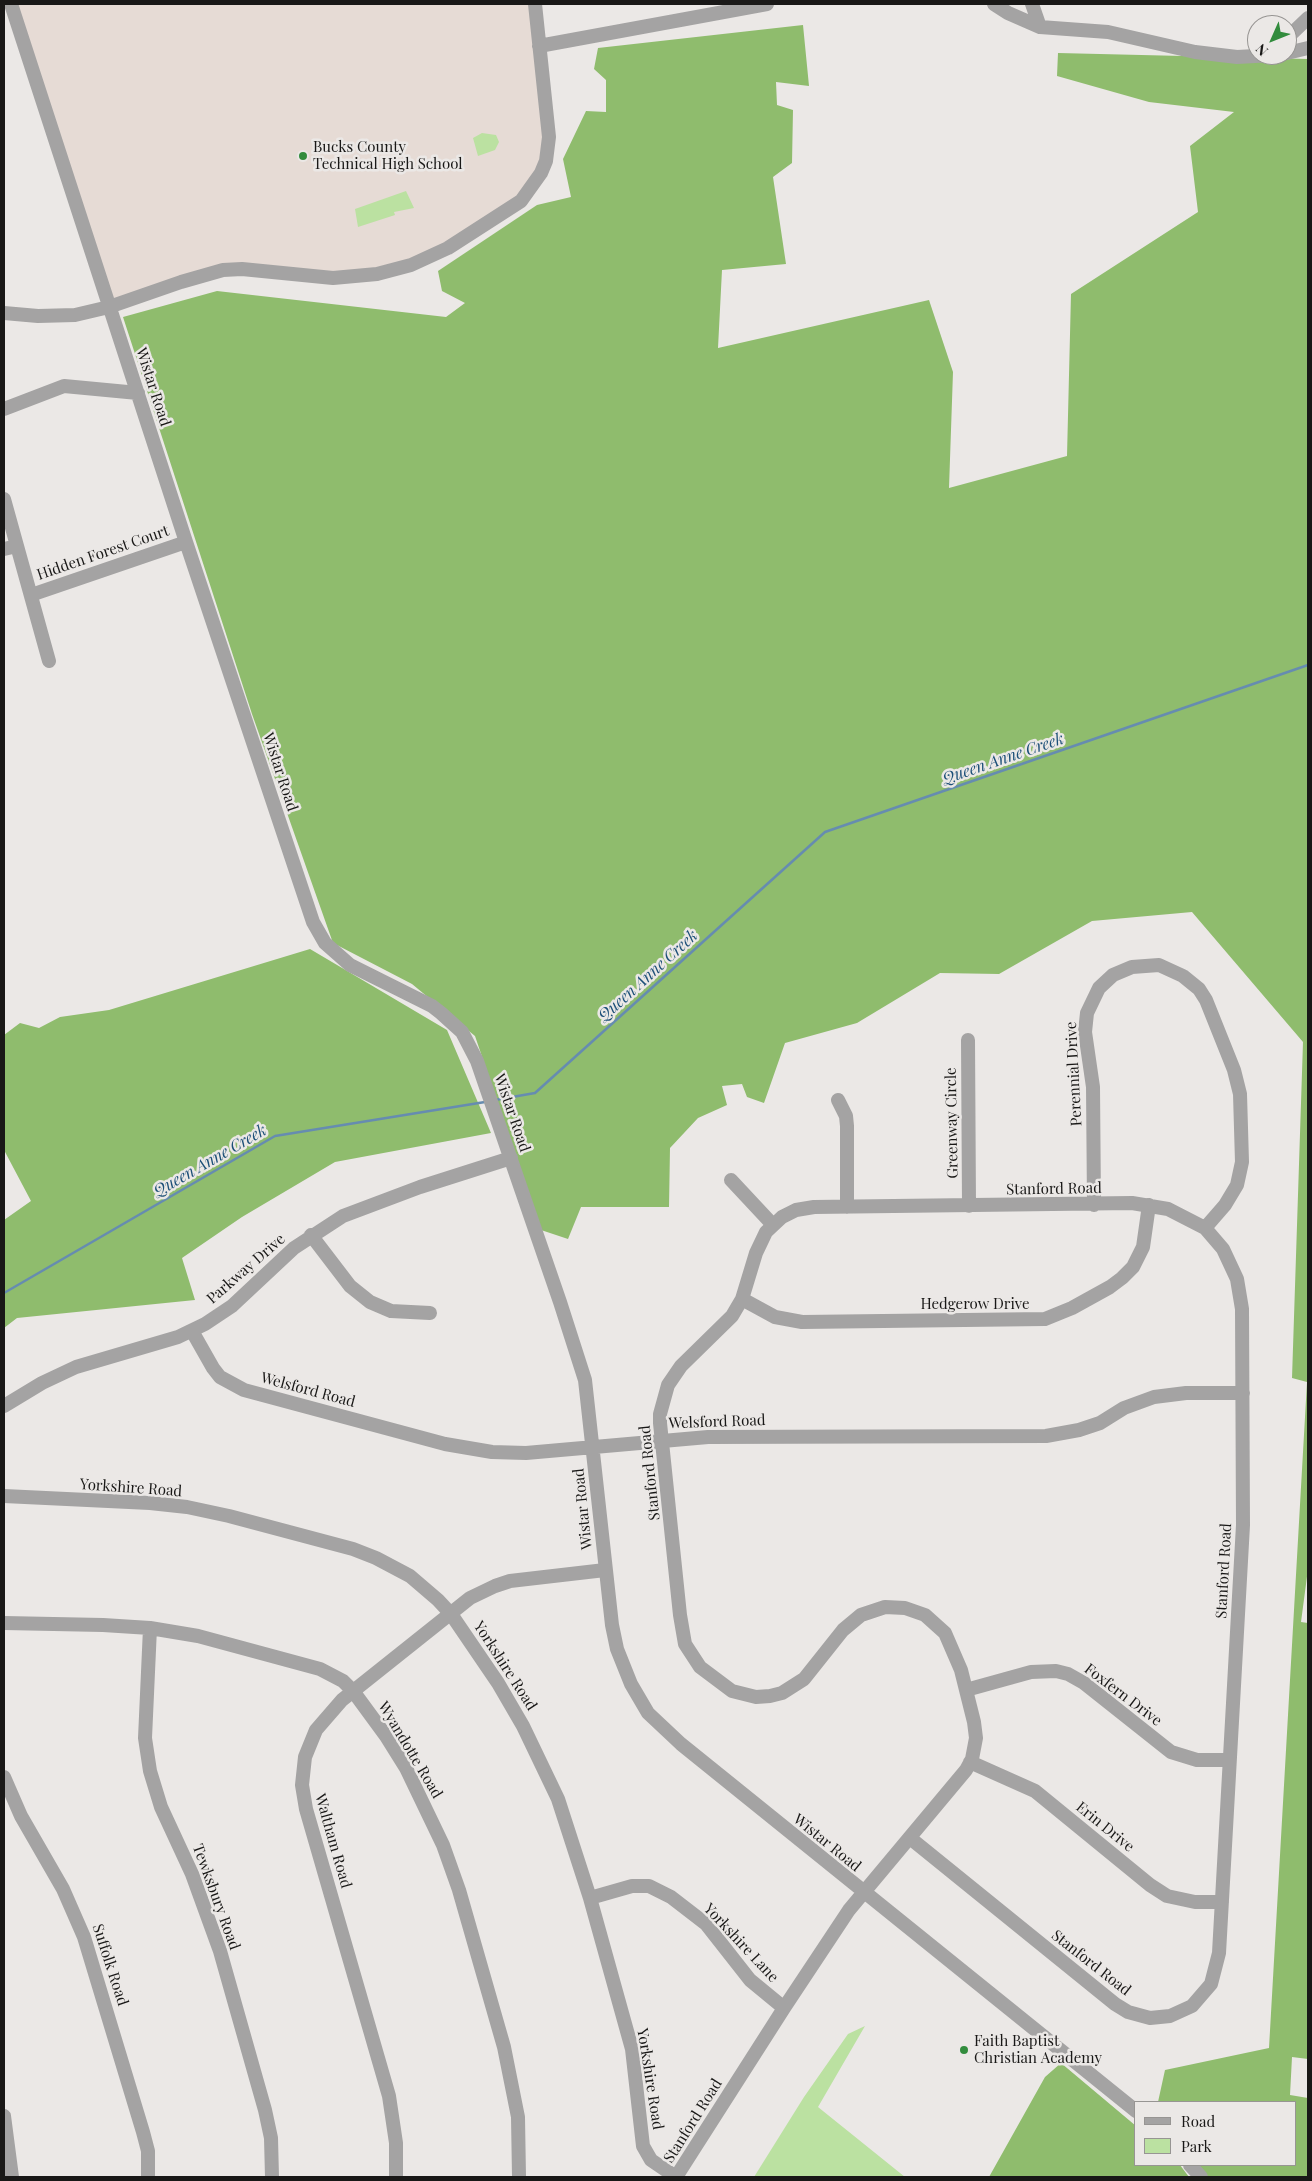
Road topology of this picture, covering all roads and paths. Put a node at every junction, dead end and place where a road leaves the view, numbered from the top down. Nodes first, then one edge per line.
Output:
1 (11, 4) edge
2 (535, 4) edge
3 (767, 4) edge
4 (994, 4) edge
5 (1032, 4) edge
6 (1308, 18) edge
7 (1040, 27) junction
8 (1297, 28) edge
9 (539, 46) junction
10 (1247, 55) edge
11 (109, 307) junction
12 (4, 313) edge
13 (138, 393) junction
14 (4, 409) edge
15 (4, 499) edge
16 (186, 542) junction
17 (10, 547) edge
18 (31, 596) junction
19 (50, 661) dead end
20 (968, 1040) dead end
21 (838, 1100) dead end
22 (511, 1158) junction
23 (730, 1180) dead end
24 (1094, 1205) junction
25 (1149, 1205) junction
26 (969, 1206) junction
27 (847, 1207) junction
28 (772, 1225) junction
29 (1205, 1228) junction
30 (311, 1235) junction
31 (742, 1299) junction
32 (430, 1313) dead end
33 (192, 1331) junction
34 (1243, 1393) junction
35 (4, 1406) edge
36 (662, 1440) junction
37 (592, 1447) junction
38 (4, 1496) edge
39 (605, 1570) junction
40 (451, 1614) junction
41 (4, 1623) edge
42 (150, 1628) junction
43 (353, 1690) junction
44 (966, 1690) junction
45 (1229, 1760) junction
46 (970, 1762) junction
47 (4, 1777) edge
48 (910, 1838) junction
49 (864, 1893) junction
50 (590, 1898) junction
51 (1222, 1902) junction
52 (784, 2008) junction
53 (1134, 2110) edge
54 (4, 2116) edge
55 (1191, 2166) edge
56 (12, 2177) edge
57 (148, 2177) edge
58 (272, 2177) edge
59 (396, 2177) edge
60 (519, 2177) edge
61 (676, 2177) edge
62 (1201, 2177) edge

1 - 11 street, Wistar Road
2 - 9 street
3 - 9 street
4 - 7 street
5 - 7 street
6 - 8 street
7 - 10 street
9 - 11 street
11 - 12 street
11 - 13 street, Wistar Road
13 - 14 street
13 - 16 street, Wistar Road
15 - 17 street, Hidden Forest Court
16 - 18 street, Hidden Forest Court
16 - 22 street, Wistar Road
17 - 18 street, Hidden Forest Court
18 - 19 street, Hidden Forest Court
20 - 26 street, Greenway Circle
21 - 27 street
22 - 30 street, Parkway Drive
22 - 37 street, Wistar Road
23 - 28 street
24 - 25 street, Stanford Road
24 - 26 street, Stanford Road
24 - 29 street, Perennial Drive
25 - 29 street, Stanford Road
25 - 31 street, Hedgerow Drive
26 - 27 street, Stanford Road
27 - 28 street, Stanford Road
28 - 31 street, Stanford Road
29 - 34 street, Stanford Road
30 - 32 street
30 - 33 street, Parkway Drive
31 - 36 street, Stanford Road
33 - 35 street, Parkway Drive
33 - 37 street, Welsford Road
34 - 36 street, Welsford Road
34 - 45 street, Stanford Road
36 - 37 street, Welsford Road
36 - 44 street, Stanford Road
37 - 39 street, Wistar Road
38 - 40 street, Yorkshire Road
39 - 40 street, Waltham Road
39 - 49 street, Wistar Road
40 - 43 street, Waltham Road
40 - 50 street, Yorkshire Road
41 - 42 street, Wyandotte Road
42 - 43 street, Wyandotte Road
42 - 58 street, Tewksbury Road
43 - 59 street, Waltham Road
43 - 60 street, Wyandotte Road
44 - 45 street, Foxfern Drive
44 - 46 street, Stanford Road
45 - 51 street, Stanford Road
46 - 48 street, Stanford Road
46 - 51 street, Erin Drive
47 - 57 street, Suffolk Road
48 - 49 street, Stanford Road
48 - 51 street, Stanford Road
49 - 52 street, Stanford Road
49 - 53 street, Wistar Road
50 - 52 street, Yorkshire Lane
50 - 61 street, Yorkshire Road
52 - 61 street, Stanford Road
54 - 56 street
55 - 62 street

